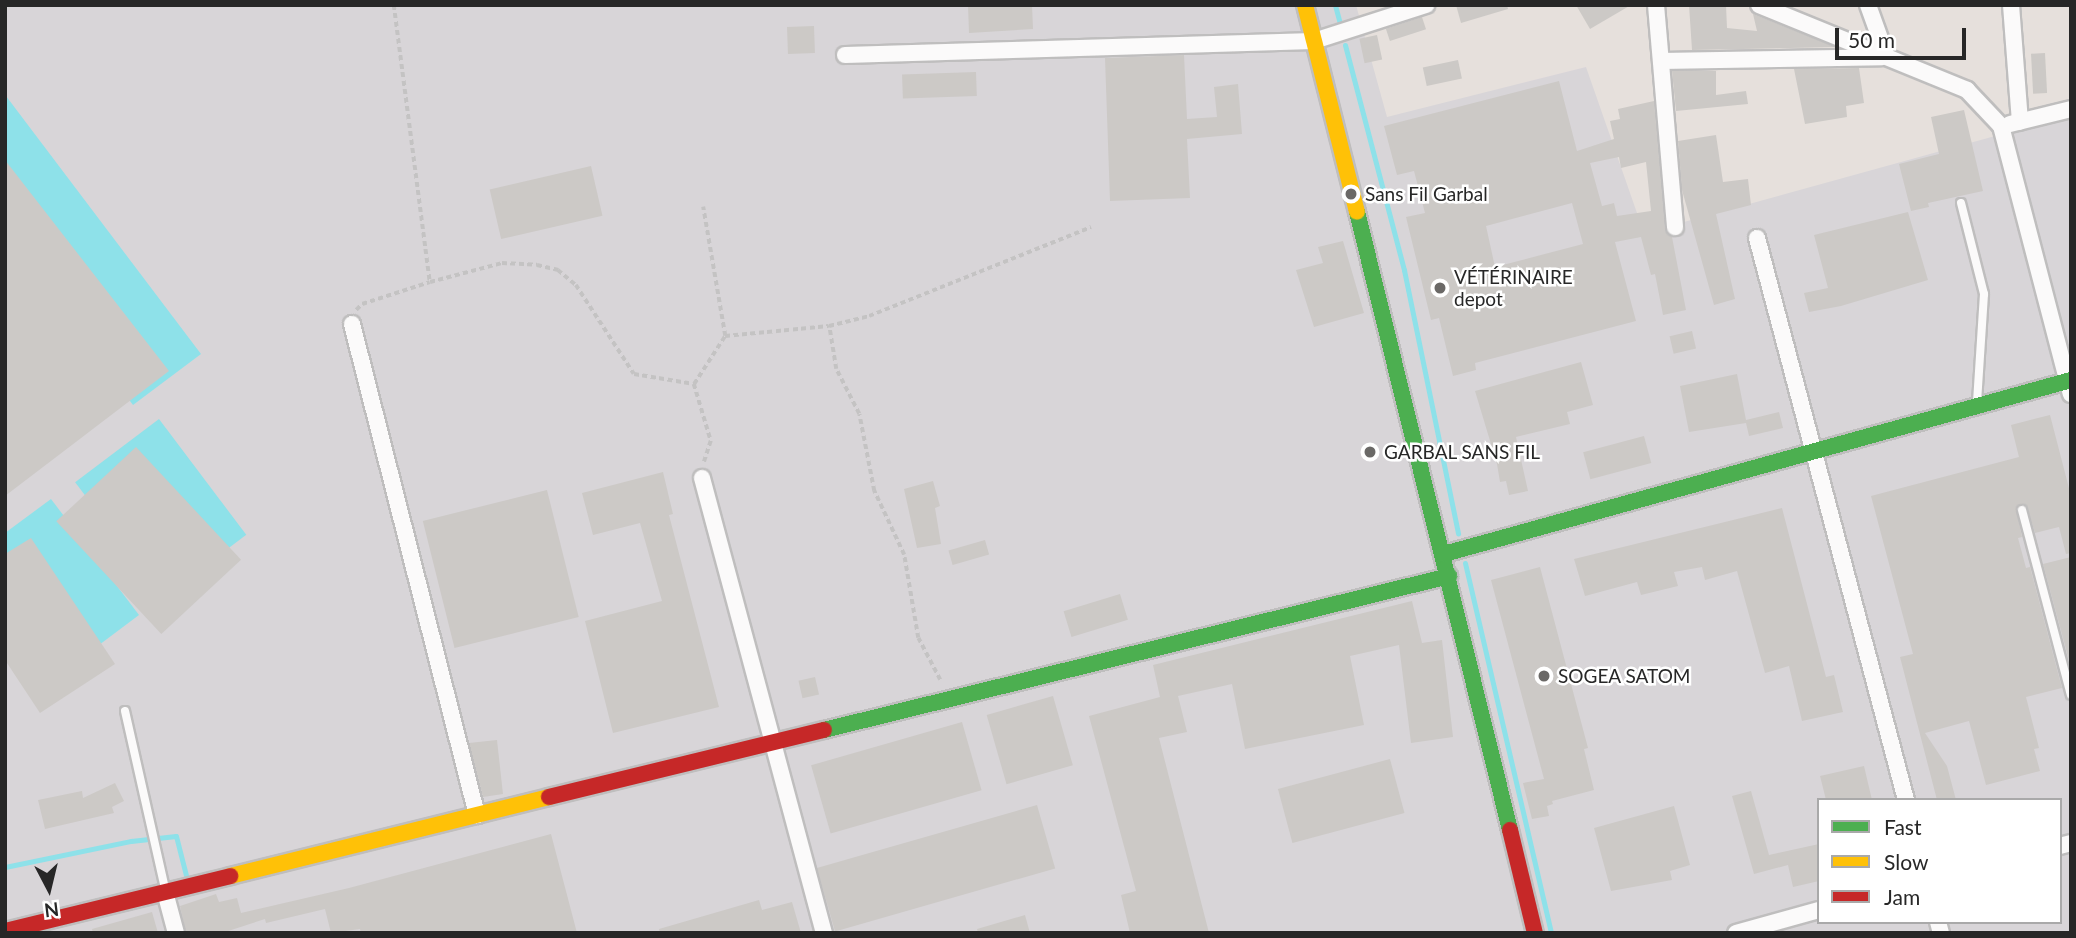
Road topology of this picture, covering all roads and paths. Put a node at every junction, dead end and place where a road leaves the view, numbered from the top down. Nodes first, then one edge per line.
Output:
1 (394, 5) edge
2 (1305, 5) edge
3 (1426, 5) edge
4 (1656, 5) edge
5 (1759, 5) edge
6 (1868, 5) edge
7 (2011, 5) edge
8 (1314, 41) junction
9 (845, 55) dead end
10 (1888, 56) junction
11 (1661, 61) junction
12 (2071, 109) edge
13 (2020, 122) junction
14 (2001, 126) junction
15 (1961, 204) dead end
16 (703, 207) dead end
17 (1091, 227) dead end
18 (1675, 227) dead end
19 (1757, 239) dead end
20 (430, 282) junction
21 (352, 324) joint
22 (828, 326) junction
23 (725, 337) junction
24 (694, 384) junction
25 (2070, 385) edge
26 (1977, 406) junction
27 (1814, 451) junction
28 (702, 478) joint
29 (2022, 510) dead end
30 (1444, 554) junction
31 (1449, 576) junction
32 (2071, 695) edge
33 (950, 699) junction
34 (125, 712) dead end
35 (772, 743) junction
36 (1905, 798) edge
37 (477, 815) junction
38 (165, 892) junction
39 (1817, 912) edge
40 (5, 931) edge
41 (176, 933) edge
42 (824, 933) edge
43 (1535, 933) edge
44 (1736, 933) edge

1 - 20 path
2 - 8 street
3 - 8 street
4 - 11 street
5 - 10 street
6 - 10 street
7 - 13 street
8 - 9 street
8 - 30 street
10 - 11 street
10 - 14 street
11 - 18 street
12 - 13 street
13 - 14 street
14 - 25 street
15 - 26 lane
16 - 23 path
17 - 22 path
19 - 27 street
20 - 21 path
20 - 24 path
21 - 37 street
22 - 23 path
22 - 33 path
23 - 24 path
24 - 28 path
25 - 26 street
26 - 27 street
27 - 30 street
27 - 36 street
28 - 35 street
29 - 32 lane
30 - 31 street
31 - 33 street
31 - 43 street
33 - 35 street
34 - 38 lane
35 - 37 street
35 - 42 street
37 - 38 street
38 - 40 street
38 - 41 street
39 - 44 street

